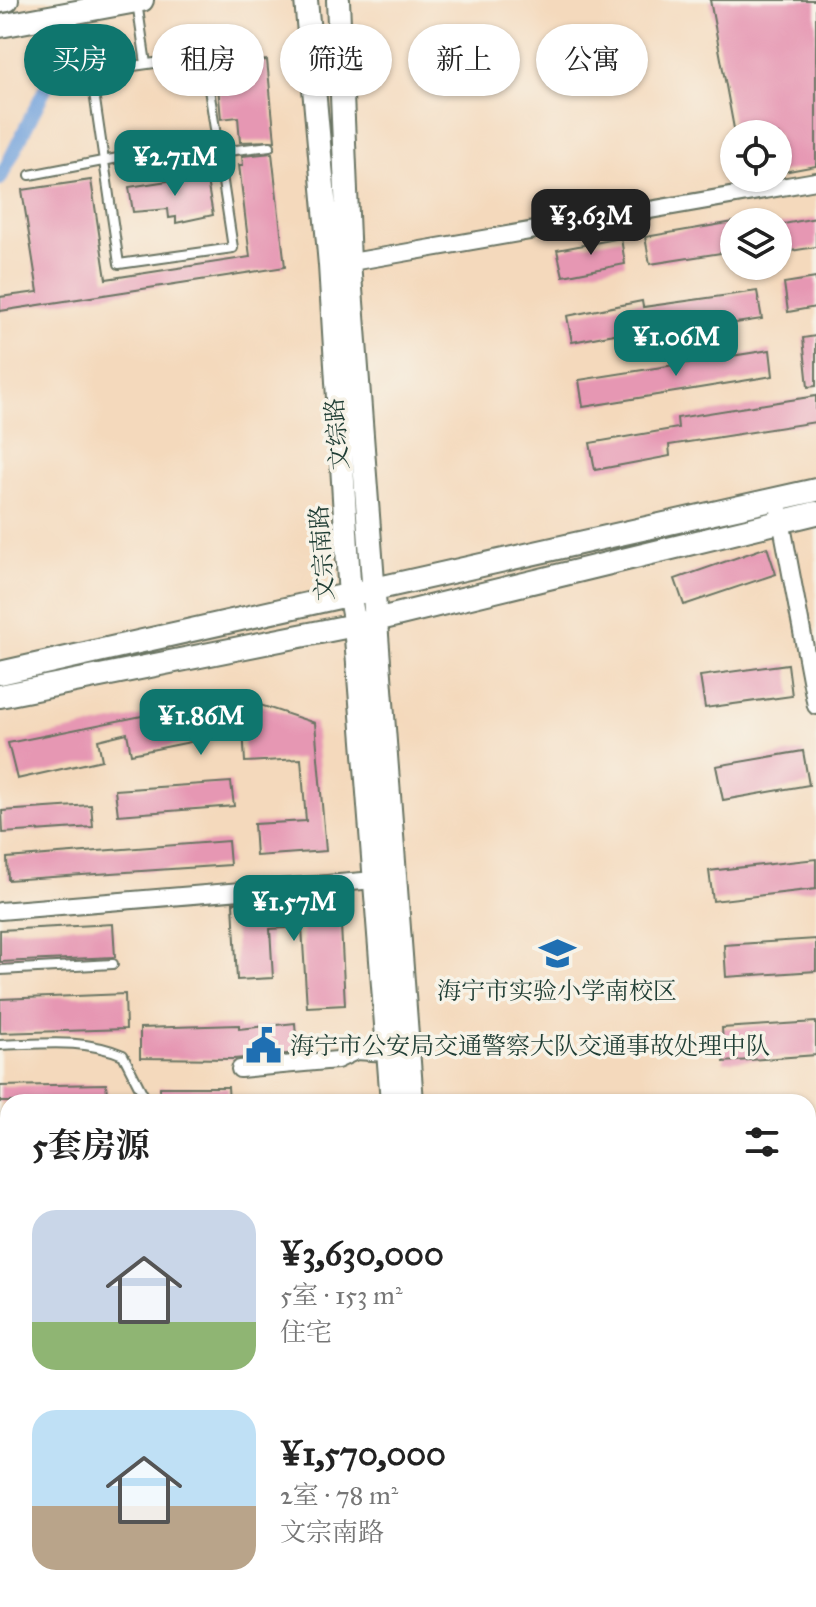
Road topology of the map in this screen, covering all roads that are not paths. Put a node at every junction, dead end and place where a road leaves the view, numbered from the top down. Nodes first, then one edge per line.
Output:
1 (7, 0) edge
2 (306, 0) edge
3 (338, 0) edge
4 (0, 1) edge
5 (134, 2) edge
6 (75, 8) edge
7 (0, 26) edge
8 (146, 64) junction
9 (217, 139) junction
10 (270, 146) dead end
11 (219, 152) junction
12 (103, 159) junction
13 (30, 175) dead end
14 (816, 181) edge
15 (340, 264) junction
16 (816, 490) edge
17 (777, 499) junction
18 (816, 513) edge
19 (780, 522) junction
20 (376, 591) junction
21 (350, 598) junction
22 (378, 620) junction
23 (355, 625) junction
24 (0, 673) edge
25 (0, 696) edge
26 (816, 706) edge
27 (375, 880) junction
28 (0, 911) edge
29 (113, 964) dead end
30 (0, 970) edge
31 (0, 1045) edge
32 (388, 1053) junction
33 (240, 1069) dead end
34 (143, 1094) edge
35 (391, 1094) edge
36 (411, 1094) edge

1 - 4 main road
2 - 15 main road, 文宗南路
3 - 15 main road, 文综路
5 - 6 main road
5 - 8 lane
6 - 7 main road
8 - 9 lane
8 - 12 lane
9 - 11 lane
9 - 12 lane
10 - 11 lane
11 - 12 lane
12 - 13 lane
14 - 15 street
15 - 20 main road, 文综路
15 - 21 main road, 文宗南路
16 - 17 main road
17 - 19 street
17 - 20 main road
18 - 19 main road
19 - 22 main road
19 - 26 street
20 - 21 main road
20 - 22 main road, 文综路
21 - 23 main road, 文宗南路
21 - 24 main road
22 - 23 main road
22 - 36 main road, 文综路
23 - 25 main road
23 - 27 main road, 文宗南路
27 - 28 street
27 - 32 main road, 文宗南路
29 - 30 lane
31 - 34 lane
32 - 33 street
32 - 35 main road, 文宗南路

